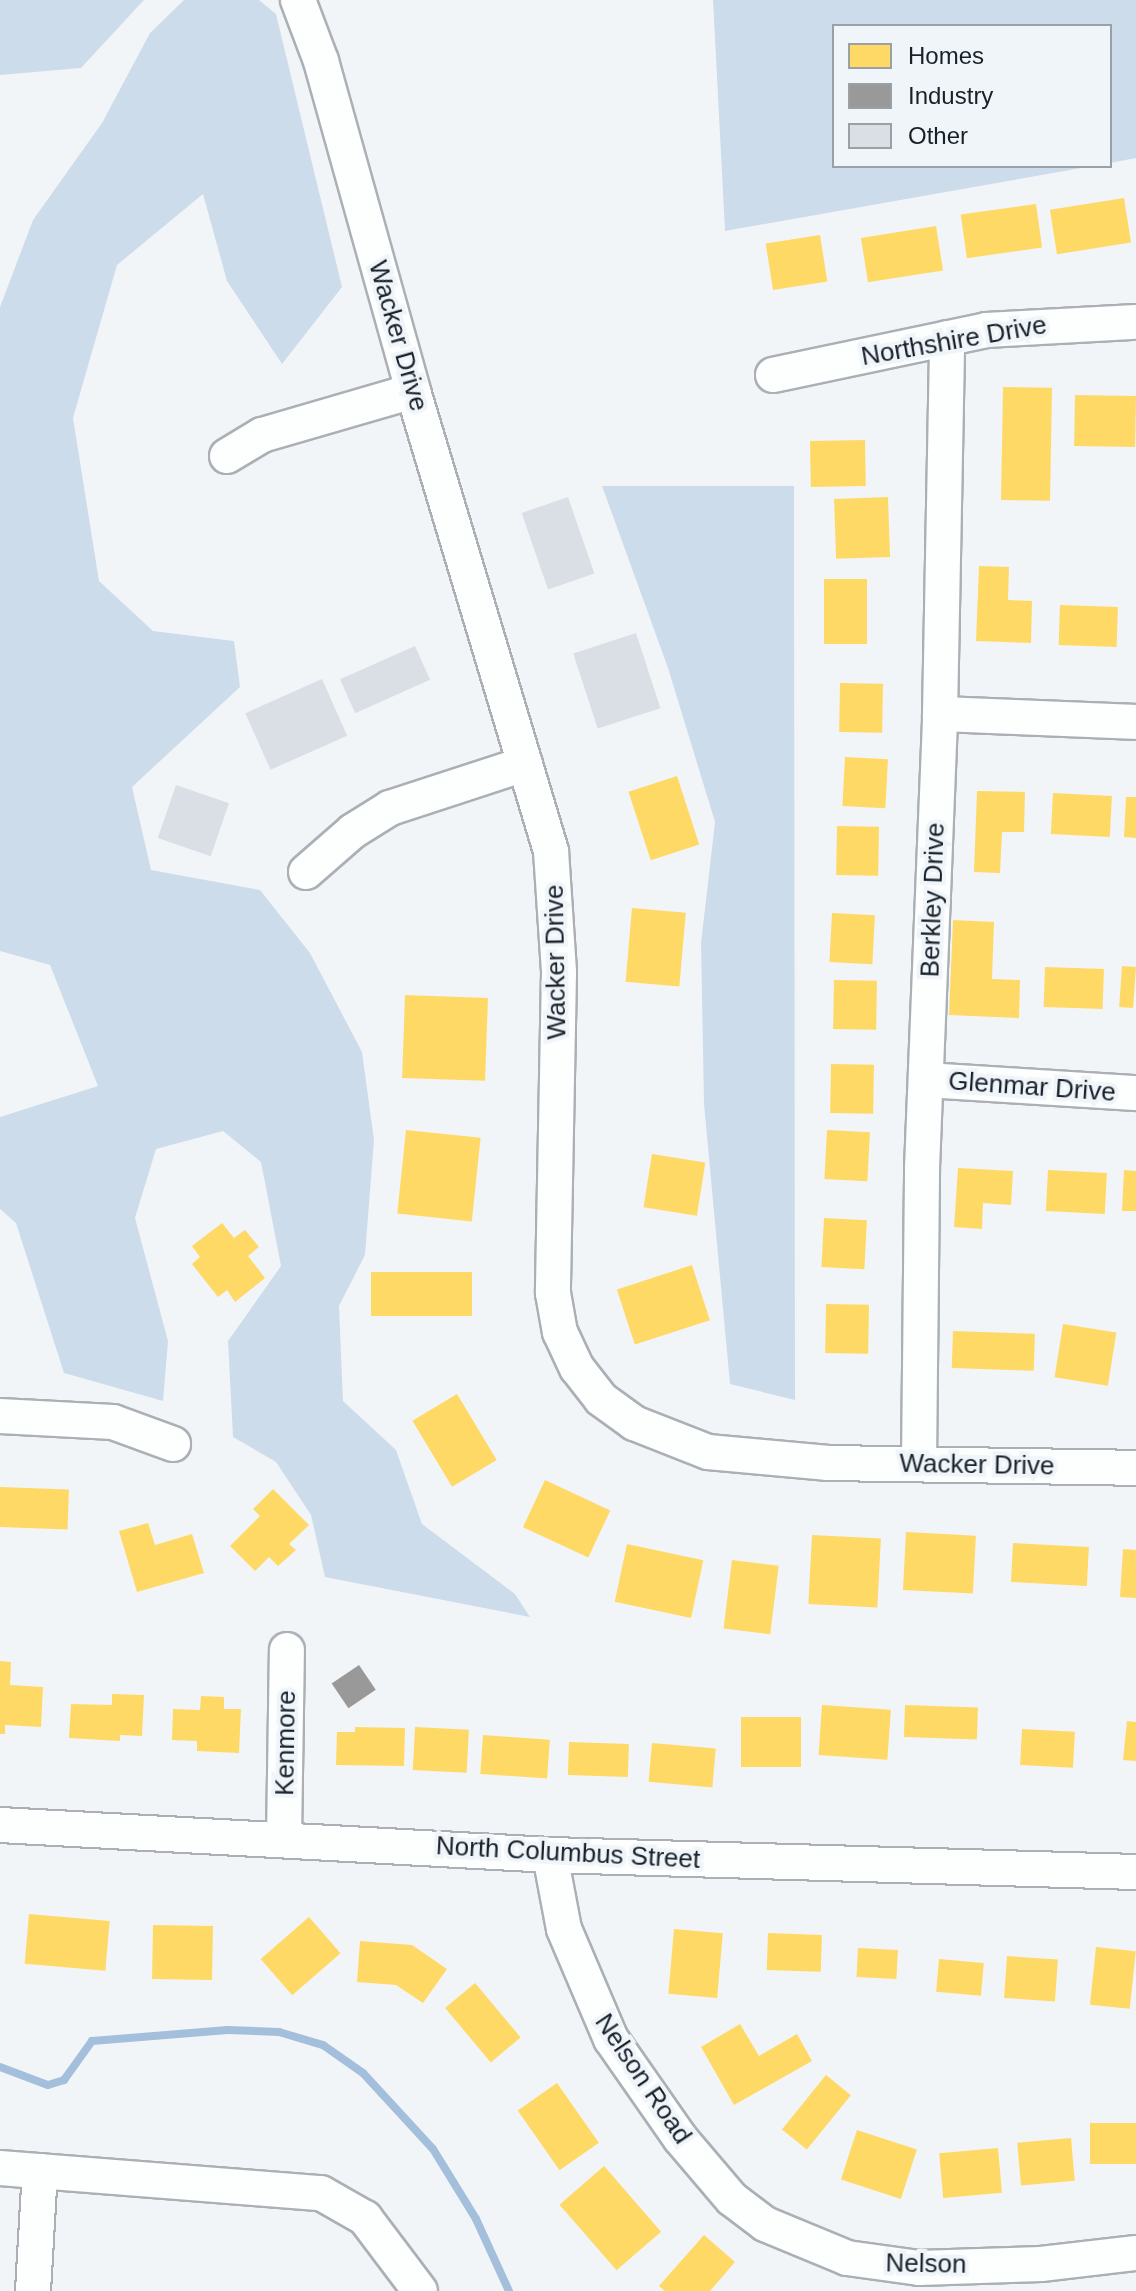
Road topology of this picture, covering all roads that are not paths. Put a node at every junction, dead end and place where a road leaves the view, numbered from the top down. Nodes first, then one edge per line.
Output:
1 (298, 0) edge
2 (1136, 322) edge
3 (947, 338) junction
4 (773, 375) dead end
5 (413, 391) junction
6 (227, 456) dead end
7 (940, 714) junction
8 (1136, 722) edge
9 (525, 764) junction
10 (306, 872) dead end
11 (927, 1080) junction
12 (1136, 1093) edge
13 (0, 1416) edge
14 (173, 1444) dead end
15 (919, 1463) junction
16 (1136, 1468) edge
17 (287, 1650) dead end
18 (0, 1825) edge
19 (284, 1837) junction
20 (550, 1855) junction
21 (1136, 1872) edge
22 (0, 2168) edge
23 (40, 2171) junction
24 (732, 2199) joint
25 (1136, 2253) edge
26 (33, 2291) edge
27 (420, 2291) edge

1 - 5 street, Wacker Drive
2 - 3 street, Northshire Drive
3 - 4 street, Northshire Drive
3 - 7 street, Berkley Drive
5 - 6 street
5 - 9 street, Wacker Drive
7 - 8 street
7 - 11 street, Berkley Drive
9 - 10 street
9 - 15 street, Wacker Drive
11 - 12 street, Glenmar Drive
11 - 15 street, Berkley Drive
13 - 14 street
15 - 16 street, Wacker Drive
17 - 19 street, Kenmore
18 - 19 street, North Columbus Street
19 - 20 street, North Columbus Street
20 - 21 street, North Columbus Street
20 - 24 street, Nelson Road
22 - 23 street
23 - 26 street
23 - 27 street
24 - 25 street, Nelson

